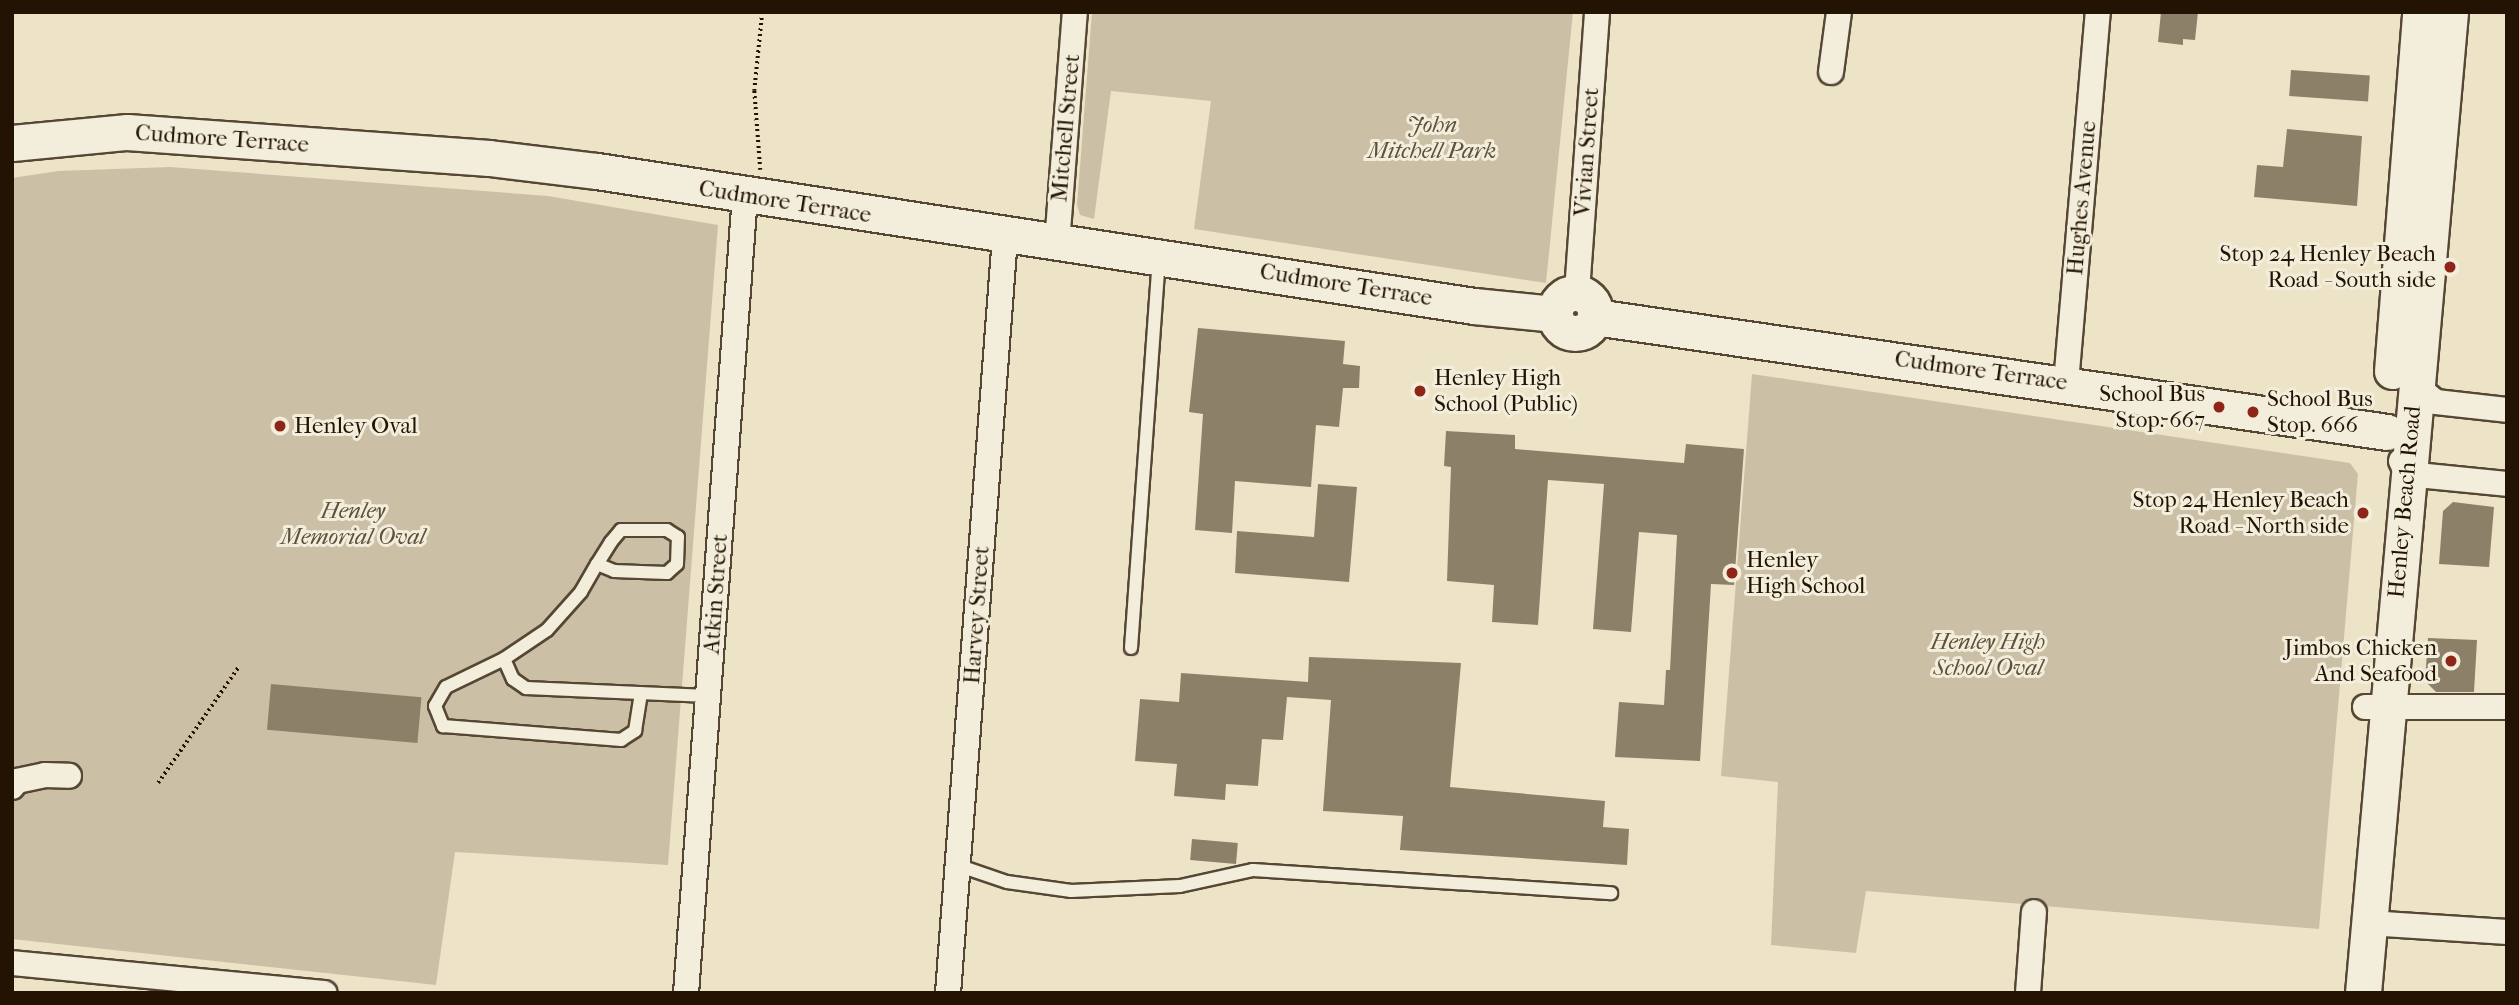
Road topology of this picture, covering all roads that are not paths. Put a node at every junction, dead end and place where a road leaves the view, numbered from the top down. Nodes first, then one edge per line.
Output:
1 (1075, 12) edge
2 (1597, 12) edge
3 (1839, 12) edge
4 (2098, 12) edge
5 (2420, 12) edge
6 (2451, 12) edge
7 (1831, 72) dead end
8 (12, 143) edge
9 (745, 196) junction
10 (1005, 237) junction
11 (1058, 244) junction
12 (1159, 258) junction
13 (1575, 308) junction
14 (2066, 383) junction
15 (2412, 410) junction
16 (2507, 410) edge
17 (2407, 474) junction
18 (2507, 484) edge
19 (597, 564) junction
20 (1131, 648) dead end
21 (504, 659) junction
22 (641, 693) junction
23 (708, 696) junction
24 (2507, 707) edge
25 (2377, 708) junction
26 (69, 776) dead end
27 (12, 787) edge
28 (957, 865) junction
29 (1611, 893) dead end
30 (2034, 912) dead end
31 (2369, 923) junction
32 (2507, 932) edge
33 (12, 963) edge
34 (325, 993) edge
35 (686, 993) edge
36 (948, 993) edge
37 (2028, 993) edge
38 (2350, 993) edge
39 (2363, 993) edge

1 - 11 street, Mitchell Street
2 - 13 street, Vivian Street
3 - 7 street
4 - 14 street, Hughes Avenue
5 - 15 street, Henley Beach Road
6 - 15 street, Henley Beach Road
8 - 9 street, Cudmore Terrace
9 - 10 street, Cudmore Terrace
9 - 23 street, Atkin Street
10 - 11 street, Cudmore Terrace
10 - 28 street, Harvey Street
11 - 12 street, Cudmore Terrace
12 - 13 street, Cudmore Terrace
12 - 20 lane
13 - 14 street, Cudmore Terrace
14 - 15 street, Cudmore Terrace
15 - 16 street, Cudmore Terrace
15 - 17 street, Henley Beach Road
15 - 25 street, Henley Beach Road
17 - 18 street
17 - 25 street, Henley Beach Road
19 - 19 lane
19 - 21 lane
21 - 22 lane
21 - 22 lane
22 - 23 lane
23 - 35 street, Atkin Street
24 - 25 street
25 - 31 street, Henley Beach Road
25 - 38 street, Henley Beach Road
26 - 27 street
28 - 29 lane
28 - 36 street, Harvey Street
30 - 37 street
31 - 32 street
31 - 39 street, Henley Beach Road
33 - 34 street

